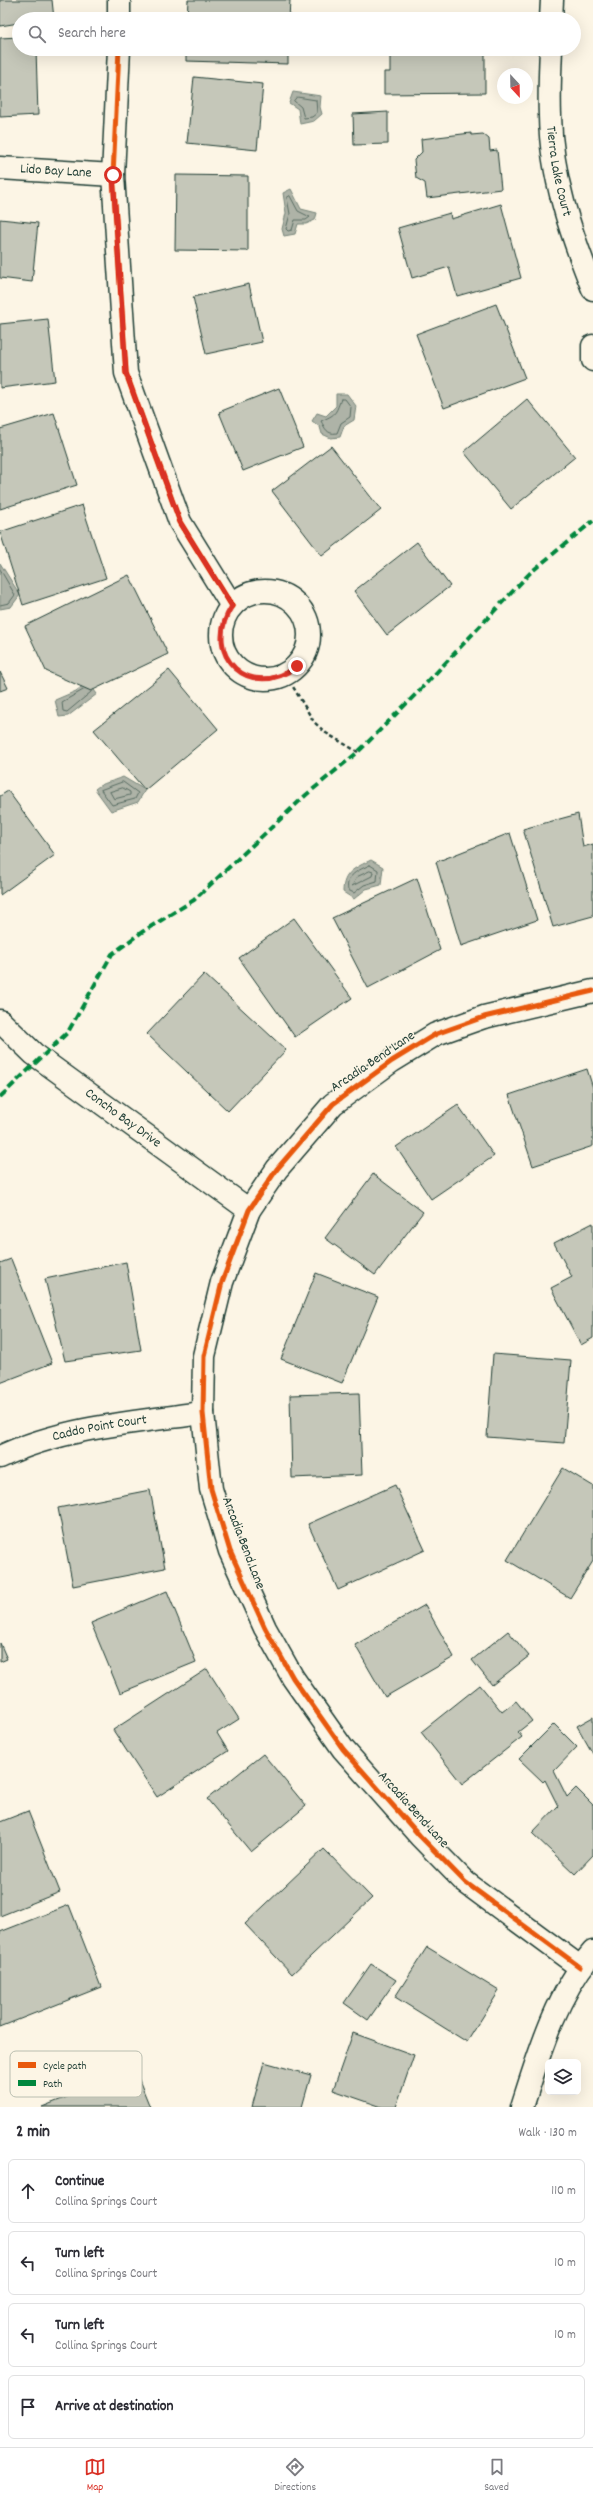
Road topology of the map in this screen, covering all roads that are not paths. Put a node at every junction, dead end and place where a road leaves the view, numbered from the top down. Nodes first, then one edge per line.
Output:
1 (119, 0) edge
2 (552, 0) edge
3 (119, 12) edge
4 (551, 12) edge
5 (119, 56) edge
6 (551, 56) edge
7 (0, 168) edge
8 (113, 175) junction
9 (593, 289) edge
10 (593, 346) edge
11 (593, 360) edge
12 (232, 606) junction
13 (593, 991) edge
14 (0, 1021) edge
15 (249, 1210) junction
16 (203, 1413) junction
17 (0, 1457) edge
18 (587, 1959) edge
19 (522, 2107) edge

1 - 3 street
2 - 4 street
5 - 8 street
6 - 9 street, Tierra Lake Court
7 - 8 street, Lido Bay Lane
8 - 12 street
10 - 11 street
12 - 12 street
13 - 15 street, Arcadia Bend Lane
14 - 15 street, Concho Bay Drive
15 - 16 street, Arcadia Bend Lane
16 - 17 street, Caddo Point Court
16 - 18 street, Arcadia Bend Lane
18 - 19 street

